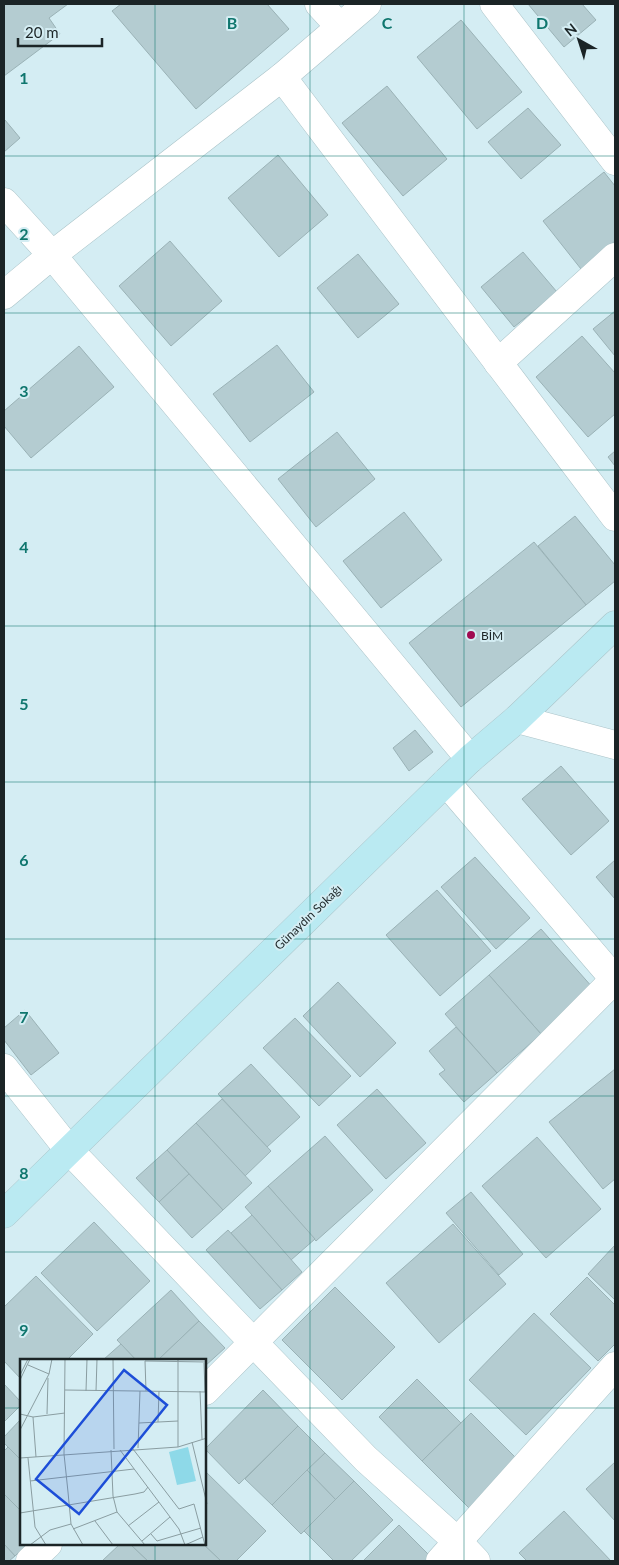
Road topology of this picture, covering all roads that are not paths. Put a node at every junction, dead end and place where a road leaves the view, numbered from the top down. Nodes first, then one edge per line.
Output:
1 (319, 4) edge
2 (368, 4) edge
3 (494, 4) edge
4 (340, 27) junction
5 (282, 77) junction
6 (615, 161) edge
7 (4, 202) edge
8 (52, 255) junction
9 (615, 257) edge
10 (4, 295) edge
11 (498, 363) junction
12 (615, 518) edge
13 (615, 624) edge
14 (517, 719) junction
15 (615, 746) edge
16 (470, 759) junction
17 (446, 782) junction
18 (615, 979) edge
19 (4, 1068) edge
20 (69, 1150) junction
21 (4, 1214) edge
22 (254, 1343) junction
23 (615, 1366) edge
24 (206, 1390) edge
25 (457, 1541) junction
26 (47, 1545) edge
27 (30, 1561) edge
28 (440, 1561) edge
29 (476, 1561) edge

1 - 4 street
2 - 4 street
3 - 6 street
4 - 5 street
5 - 8 street
5 - 11 street
7 - 8 street
8 - 10 street
8 - 16 street
9 - 11 street
11 - 12 street
13 - 14 street, Günaydın Sokağı
14 - 15 street
14 - 16 street, Günaydın Sokağı
16 - 17 street, Günaydın Sokağı
17 - 18 street
17 - 20 street, Günaydın Sokağı
18 - 22 street
19 - 20 street
20 - 21 street, Günaydın Sokağı
20 - 22 street
22 - 24 street
22 - 25 street
23 - 25 street
25 - 28 street
25 - 29 street
26 - 27 street

